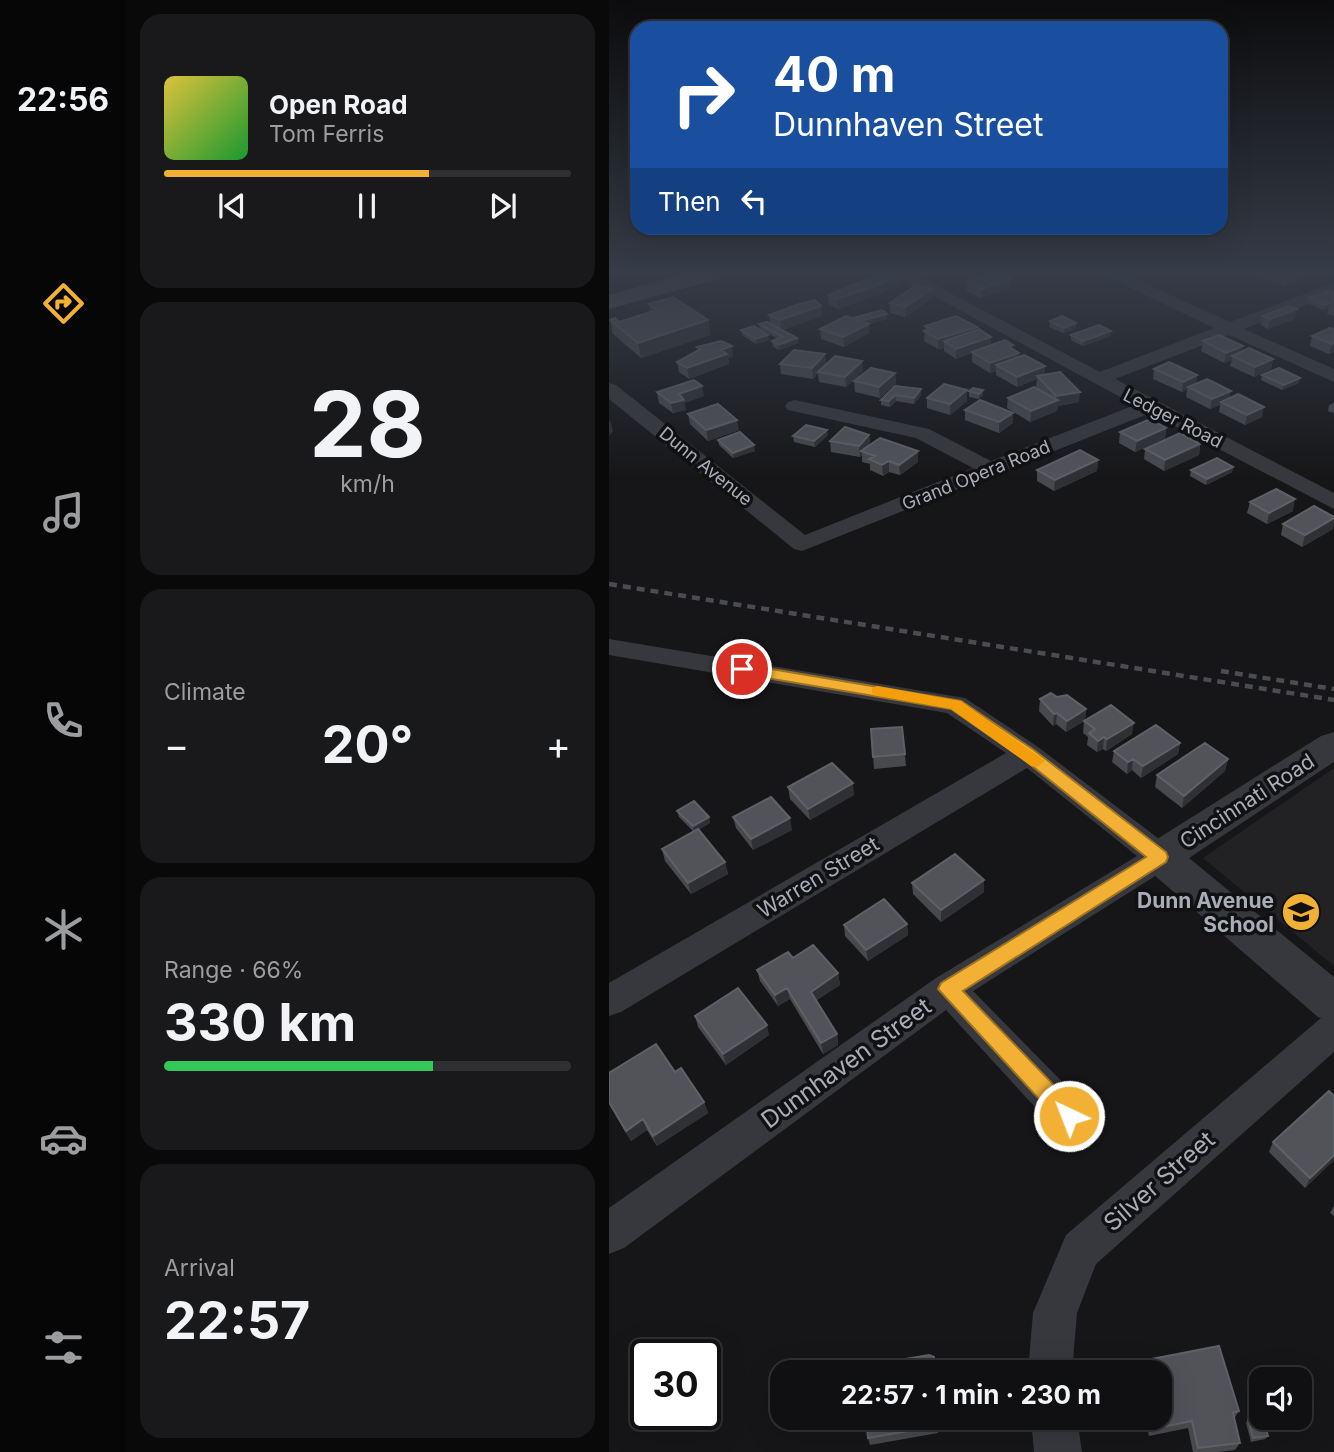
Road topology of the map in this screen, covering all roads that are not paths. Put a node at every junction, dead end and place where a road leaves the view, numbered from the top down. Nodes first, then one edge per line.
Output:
1 (1028, 342) edge
2 (1196, 342) edge
3 (1258, 342) edge
4 (1334, 376) edge
5 (1098, 379) junction
6 (609, 388) edge
7 (1149, 405) junction
8 (795, 406) dead end
9 (990, 469) junction
10 (1334, 502) edge
11 (802, 544) joint
12 (609, 648) edge
13 (1329, 748) edge
14 (1028, 754) junction
15 (1160, 857) junction
16 (948, 989) junction
17 (609, 1001) edge
18 (1334, 1003) edge
19 (1334, 1029) edge
20 (1069, 1116) dead end
21 (609, 1233) edge
22 (1051, 1360) edge
23 (1055, 1430) edge
24 (1058, 1452) edge

1 - 5 street, Ledger Road
2 - 5 street
3 - 4 street
5 - 7 street, Ledger Road
6 - 11 street, Dunn Avenue
7 - 9 street, Grand Opera Road
7 - 10 street, Ledger Road
8 - 9 street
9 - 11 street, Grand Opera Road
12 - 14 street
13 - 15 street, Cincinnati Road
14 - 15 street
14 - 17 street, Warren Street
15 - 16 street, Dunnhaven Street
15 - 18 street
16 - 20 street
16 - 21 street, Dunnhaven Street
19 - 22 street, Silver Street
23 - 24 street

